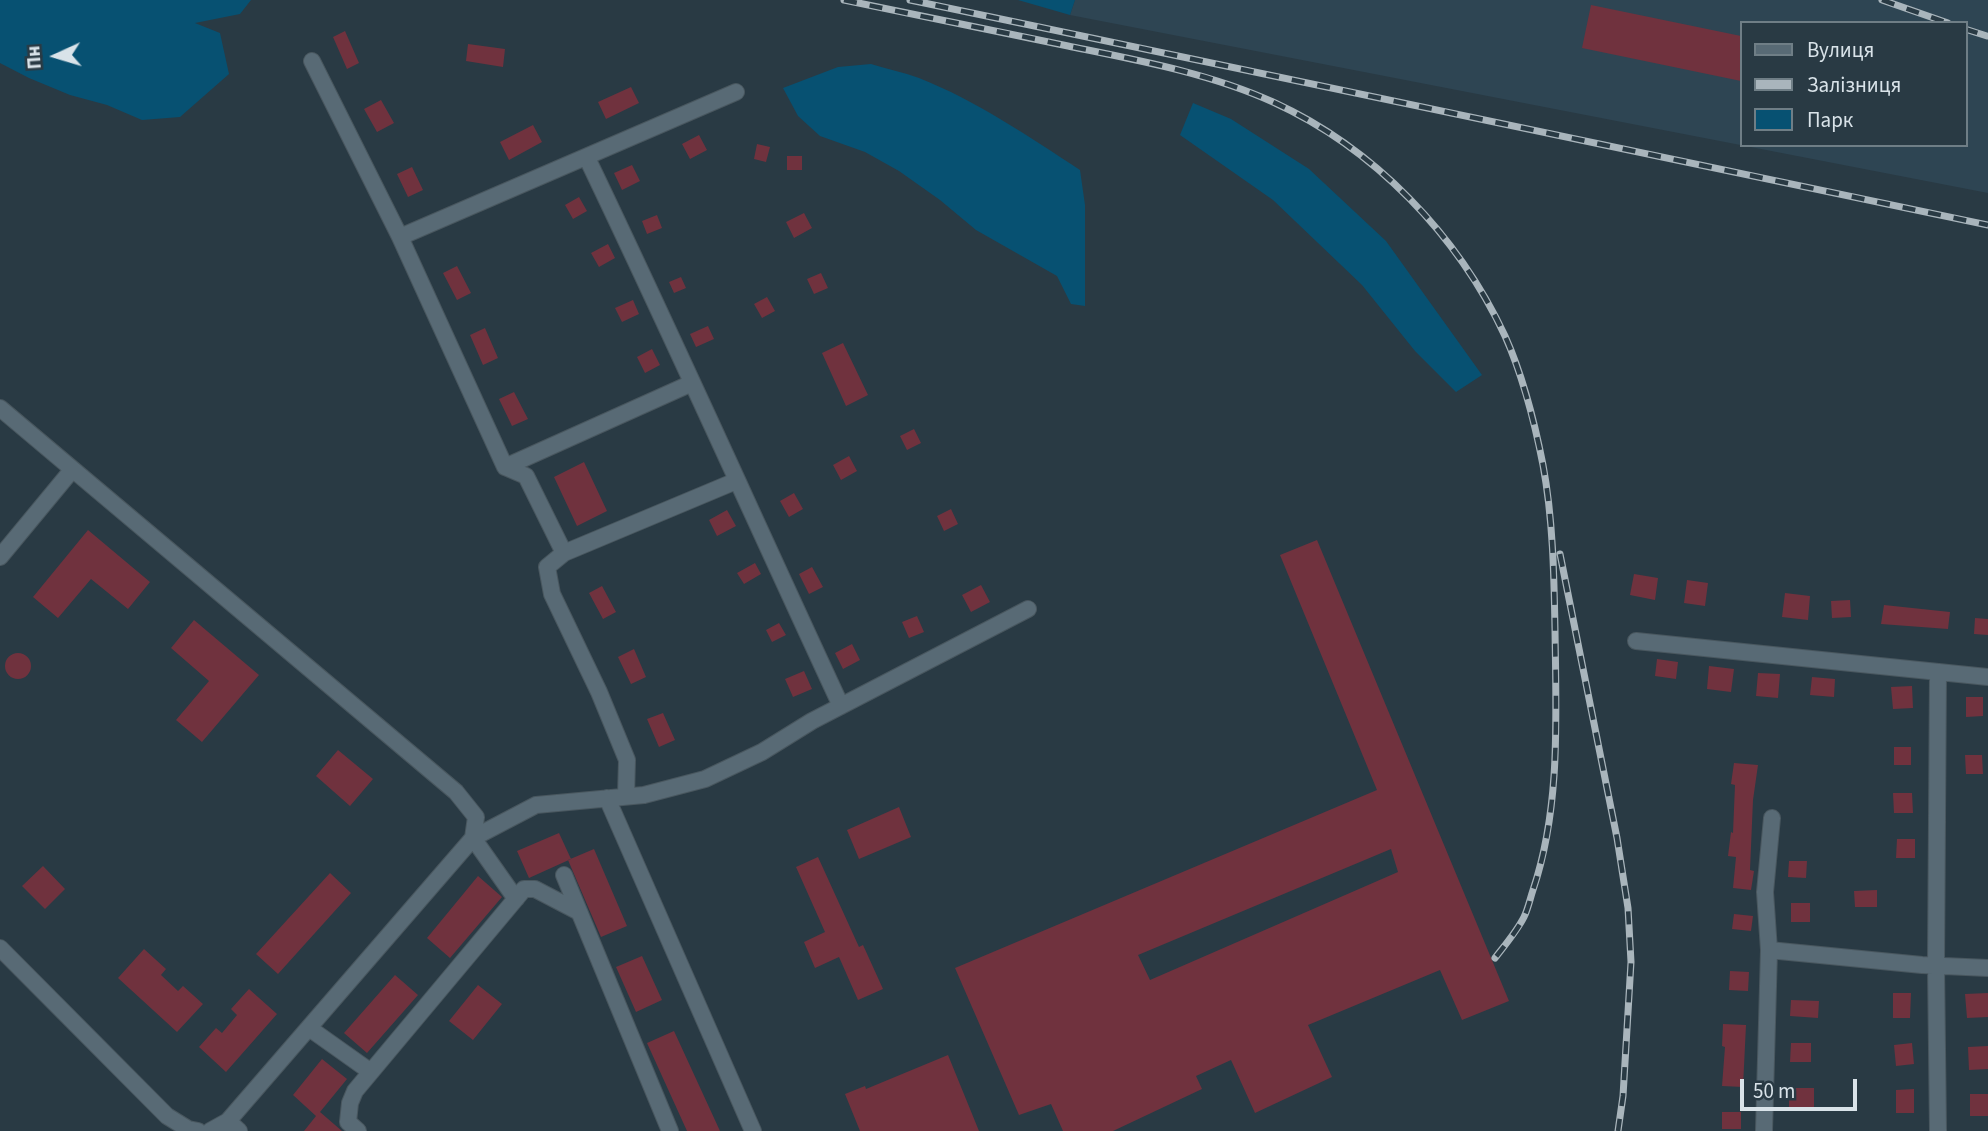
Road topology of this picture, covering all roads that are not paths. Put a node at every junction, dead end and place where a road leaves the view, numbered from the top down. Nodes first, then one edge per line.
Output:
1 (312, 61) dead end
2 (736, 92) dead end
3 (586, 158) junction
4 (400, 237) junction
5 (692, 383) junction
6 (0, 408) edge
7 (505, 467) junction
8 (72, 470) junction
9 (736, 481) junction
10 (564, 553) junction
11 (0, 557) edge
12 (1028, 609) dead end
13 (1636, 641) dead end
14 (1938, 671) junction
15 (1988, 677) edge
16 (841, 706) junction
17 (626, 796) junction
18 (607, 798) junction
19 (1772, 818) dead end
20 (473, 838) junction
21 (564, 875) dead end
22 (516, 899) junction
23 (579, 912) junction
24 (0, 948) edge
25 (1769, 950) junction
26 (1936, 966) junction
27 (1988, 968) edge
28 (309, 1028) junction
29 (370, 1072) junction
30 (234, 1126) edge
31 (198, 1131) edge
32 (210, 1131) edge
33 (358, 1131) edge
34 (670, 1131) edge
35 (753, 1131) edge
36 (1764, 1131) edge
37 (1938, 1131) edge

1 - 4 street
2 - 3 street
3 - 4 street
3 - 5 street
4 - 7 street
5 - 7 street
5 - 9 street
6 - 8 street
7 - 10 street
8 - 11 street
8 - 20 street
9 - 10 street
9 - 16 street
10 - 17 street
12 - 16 street
13 - 14 street
14 - 15 street
14 - 26 street
16 - 17 street
17 - 18 street
18 - 20 street
18 - 35 street
19 - 25 street
20 - 22 street
20 - 28 street
21 - 23 street
22 - 23 street
22 - 29 street
23 - 34 street
24 - 31 street
25 - 26 street
25 - 36 street
26 - 27 street
26 - 37 street
28 - 29 street
28 - 30 street
29 - 33 street
30 - 32 street

